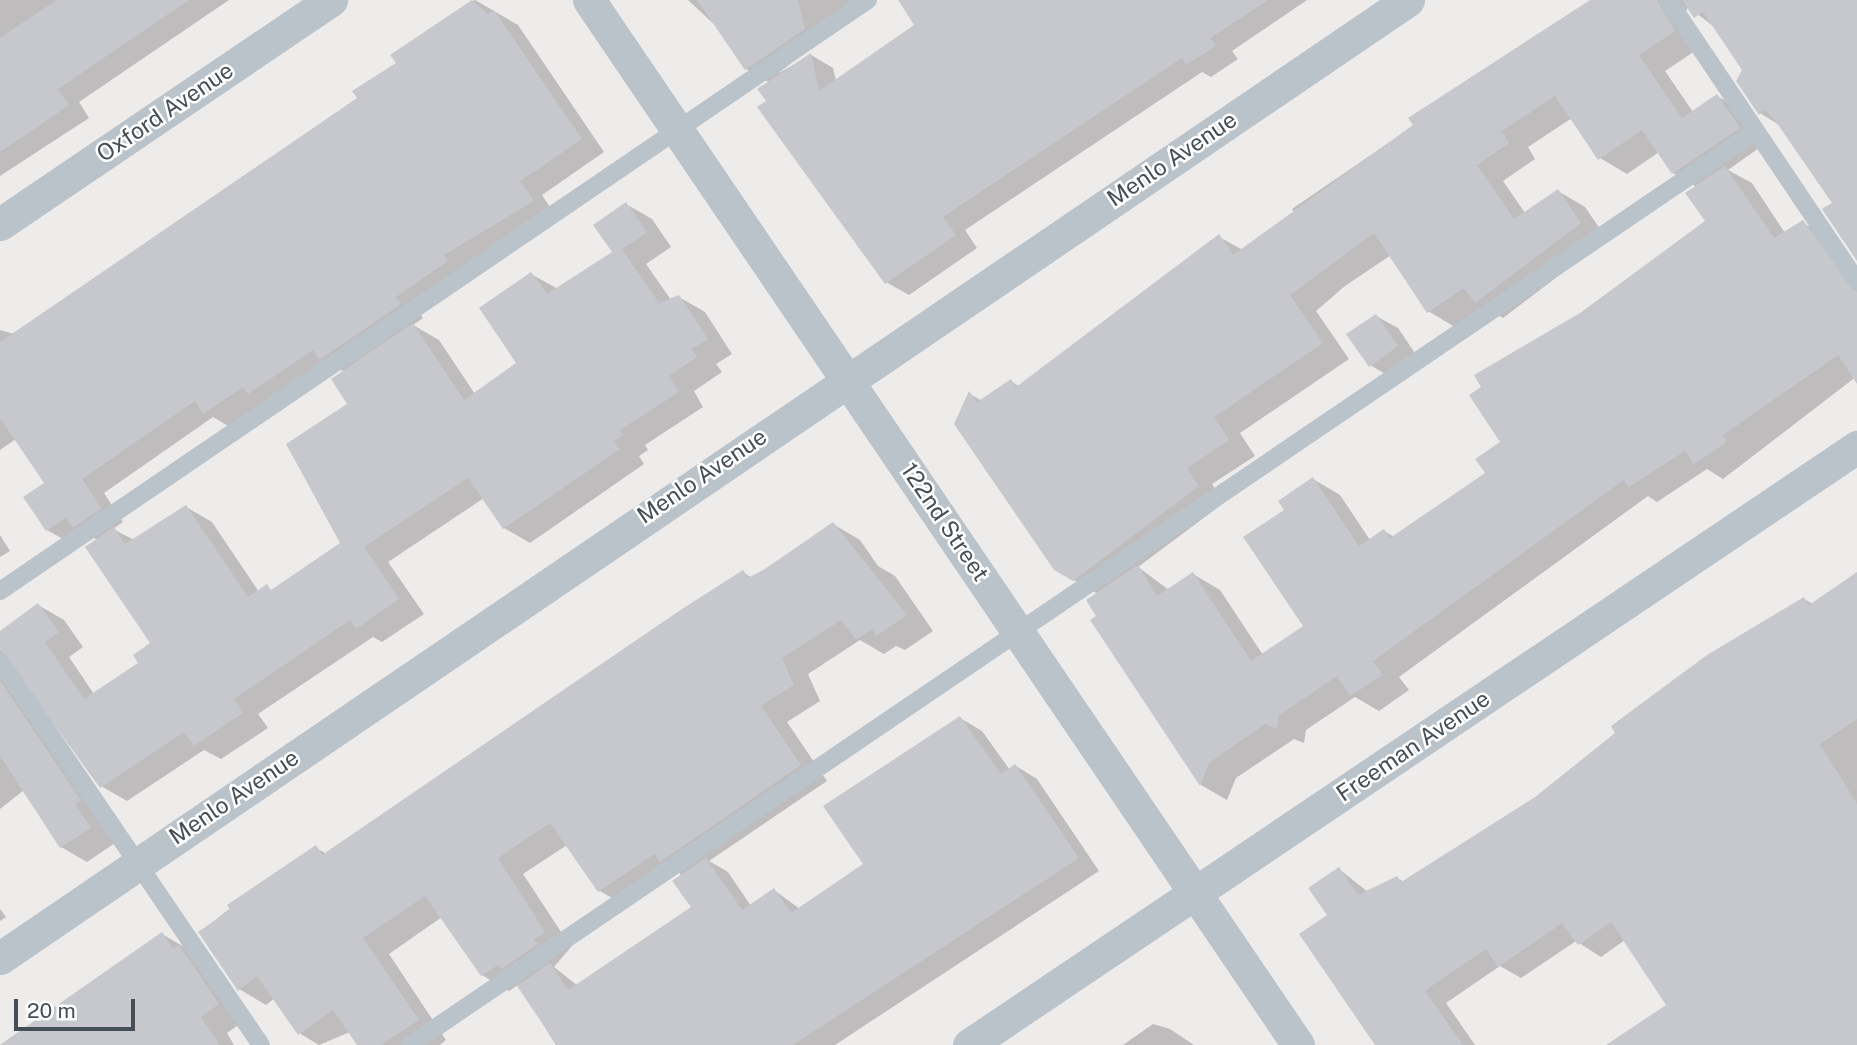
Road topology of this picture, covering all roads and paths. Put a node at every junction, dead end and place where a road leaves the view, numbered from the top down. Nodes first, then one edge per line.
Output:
1 (331, 0) edge
2 (589, 0) edge
3 (868, 0) edge
4 (1408, 0) edge
5 (1668, 0) edge
6 (678, 130) junction
7 (1756, 131) junction
8 (0, 224) edge
9 (1857, 281) edge
10 (847, 377) junction
11 (1857, 447) edge
12 (0, 591) edge
13 (1018, 631) junction
14 (0, 661) edge
15 (137, 863) junction
16 (1194, 894) junction
17 (0, 958) edge
18 (261, 1045) edge
19 (410, 1045) edge
20 (970, 1045) edge
21 (1298, 1045) edge

1 - 8 street, Oxford Avenue
2 - 6 street, 122nd Street
3 - 6 lane
4 - 10 street, Menlo Avenue
5 - 7 lane
6 - 10 street, 122nd Street
6 - 12 lane
7 - 9 lane
7 - 13 lane
10 - 13 street, 122nd Street
10 - 15 street, Menlo Avenue
11 - 16 street, Freeman Avenue
13 - 16 street, 122nd Street
13 - 19 lane
14 - 15 lane
15 - 17 street, Menlo Avenue
15 - 18 lane
16 - 20 street, Freeman Avenue
16 - 21 street, 122nd Street

